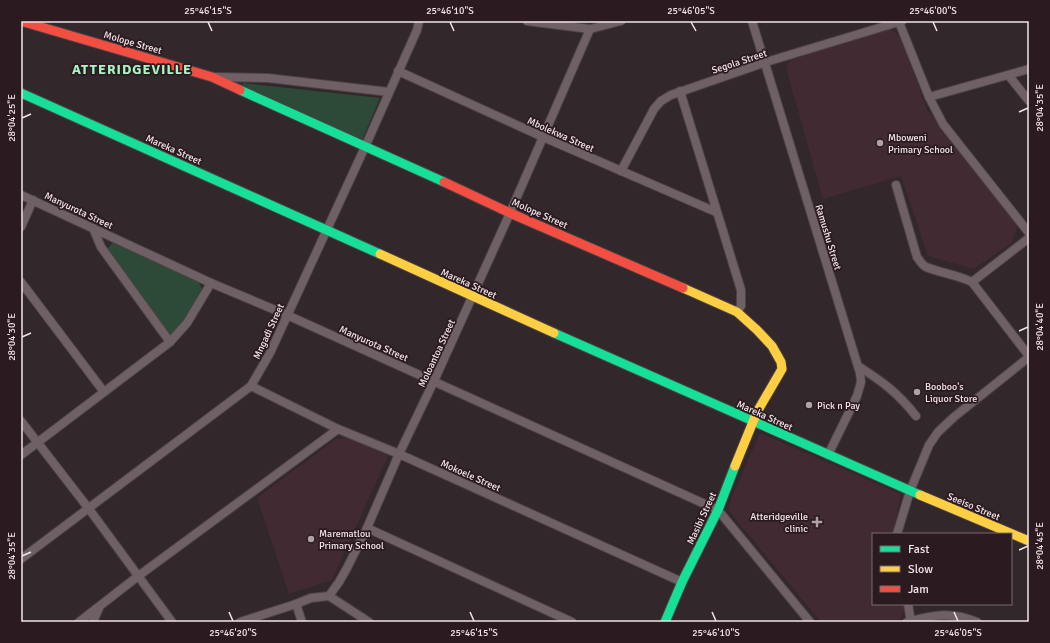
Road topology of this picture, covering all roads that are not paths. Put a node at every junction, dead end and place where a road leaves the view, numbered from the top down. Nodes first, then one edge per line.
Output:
1 (419, 21) edge
2 (527, 21) edge
3 (621, 21) edge
4 (752, 21) edge
5 (901, 21) edge
6 (23, 23) edge
7 (590, 29) junction
8 (766, 62) junction
9 (1029, 69) edge
10 (398, 72) junction
11 (1009, 76) junction
12 (212, 77) junction
13 (680, 91) junction
14 (389, 92) junction
15 (21, 93) edge
16 (929, 97) junction
17 (1029, 101) edge
18 (543, 137) junction
19 (365, 147) junction
20 (621, 171) junction
21 (896, 185) dead end
22 (21, 195) edge
23 (33, 200) junction
24 (716, 212) junction
25 (510, 213) junction
26 (21, 227) edge
27 (93, 228) junction
28 (327, 229) junction
29 (1029, 233) edge
30 (1029, 238) edge
31 (21, 282) edge
32 (972, 282) junction
33 (210, 283) junction
34 (473, 297) junction
35 (737, 312) junction
36 (287, 314) junction
37 (170, 342) junction
38 (1029, 356) edge
39 (858, 366) junction
40 (434, 381) junction
41 (250, 386) junction
42 (104, 392) junction
43 (916, 416) dead end
44 (21, 421) edge
45 (753, 421) junction
46 (338, 429) junction
47 (37, 443) junction
48 (399, 454) junction
49 (21, 455) edge
50 (828, 455) junction
51 (910, 491) junction
52 (89, 509) junction
53 (718, 510) junction
54 (367, 528) junction
55 (896, 533) edge
56 (1010, 533) edge
57 (1012, 534) edge
58 (1029, 541) edge
59 (21, 559) edge
60 (137, 576) junction
61 (682, 582) junction
62 (329, 596) junction
63 (296, 604) junction
64 (908, 605) edge
65 (99, 607) junction
66 (79, 622) edge
67 (93, 622) edge
68 (172, 622) edge
69 (240, 622) edge
70 (302, 622) edge
71 (369, 622) edge
72 (572, 622) edge
73 (665, 622) edge
74 (810, 622) edge
75 (910, 622) edge
76 (977, 622) edge

1 - 10 street, Mngadi Street
2 - 7 street
3 - 7 street
4 - 8 street, Ramushu Street
5 - 8 street, Segola Street
5 - 16 street
6 - 12 street, Molope Street
7 - 18 street, Moloantoa Street
8 - 13 street, Segola Street
8 - 39 street, Ramushu Street
9 - 11 street
10 - 14 street, Mngadi Street
10 - 18 street, Mbolekwa Street
11 - 16 street
11 - 17 street
12 - 14 street, Molope Street
12 - 19 street, Molope Street
13 - 20 street, Segola Street
13 - 24 street
14 - 19 street, Mngadi Street
15 - 28 street, Mareka Street
16 - 29 street
18 - 20 street, Mbolekwa Street
18 - 25 street, Moloantoa Street
19 - 25 street, Molope Street
19 - 28 street, Mngadi Street
20 - 24 street, Mbolekwa Street
21 - 32 street
22 - 23 street, Manyurota Street
23 - 26 street
23 - 27 street, Manyurota Street
24 - 35 street
25 - 34 street, Moloantoa Street
25 - 35 street, Molope Street
27 - 33 street, Manyurota Street
27 - 37 street
28 - 34 street, Mareka Street
28 - 36 street, Mngadi Street
30 - 32 street
31 - 42 street
32 - 38 street
33 - 36 street, Manyurota Street
33 - 37 street
34 - 40 street, Moloantoa Street
34 - 45 street, Mareka Street
35 - 45 street, Molope Street
36 - 40 street, Manyurota Street
36 - 41 street, Mngadi Street
37 - 42 street
38 - 51 street
39 - 43 street
39 - 50 street, Ramushu Street
40 - 48 street, Moloantoa Street
40 - 53 street, Manyurota Street
41 - 46 street, Mokoele Street
41 - 52 street, Mngadi Street
42 - 47 street
44 - 47 street
45 - 50 street, Mareka Street
45 - 53 street, Masibi Street
46 - 48 street, Mokoele Street
46 - 60 street
47 - 49 street
47 - 52 street
48 - 54 street, Moloantoa Street
48 - 61 street, Mokoele Street
50 - 51 street, Mareka Street
51 - 55 street
51 - 56 street, Seeiso Street
52 - 59 street, Mngadi Street
52 - 60 street
53 - 61 street, Masibi Street
53 - 74 street
54 - 62 street, Moloantoa Street
54 - 72 street
57 - 58 street, Seeiso Street
60 - 65 street
60 - 68 street
61 - 73 street, Masibi Street
62 - 63 street
62 - 71 street
63 - 69 street
63 - 70 street
64 - 75 street
65 - 66 street
65 - 67 street
75 - 76 street

